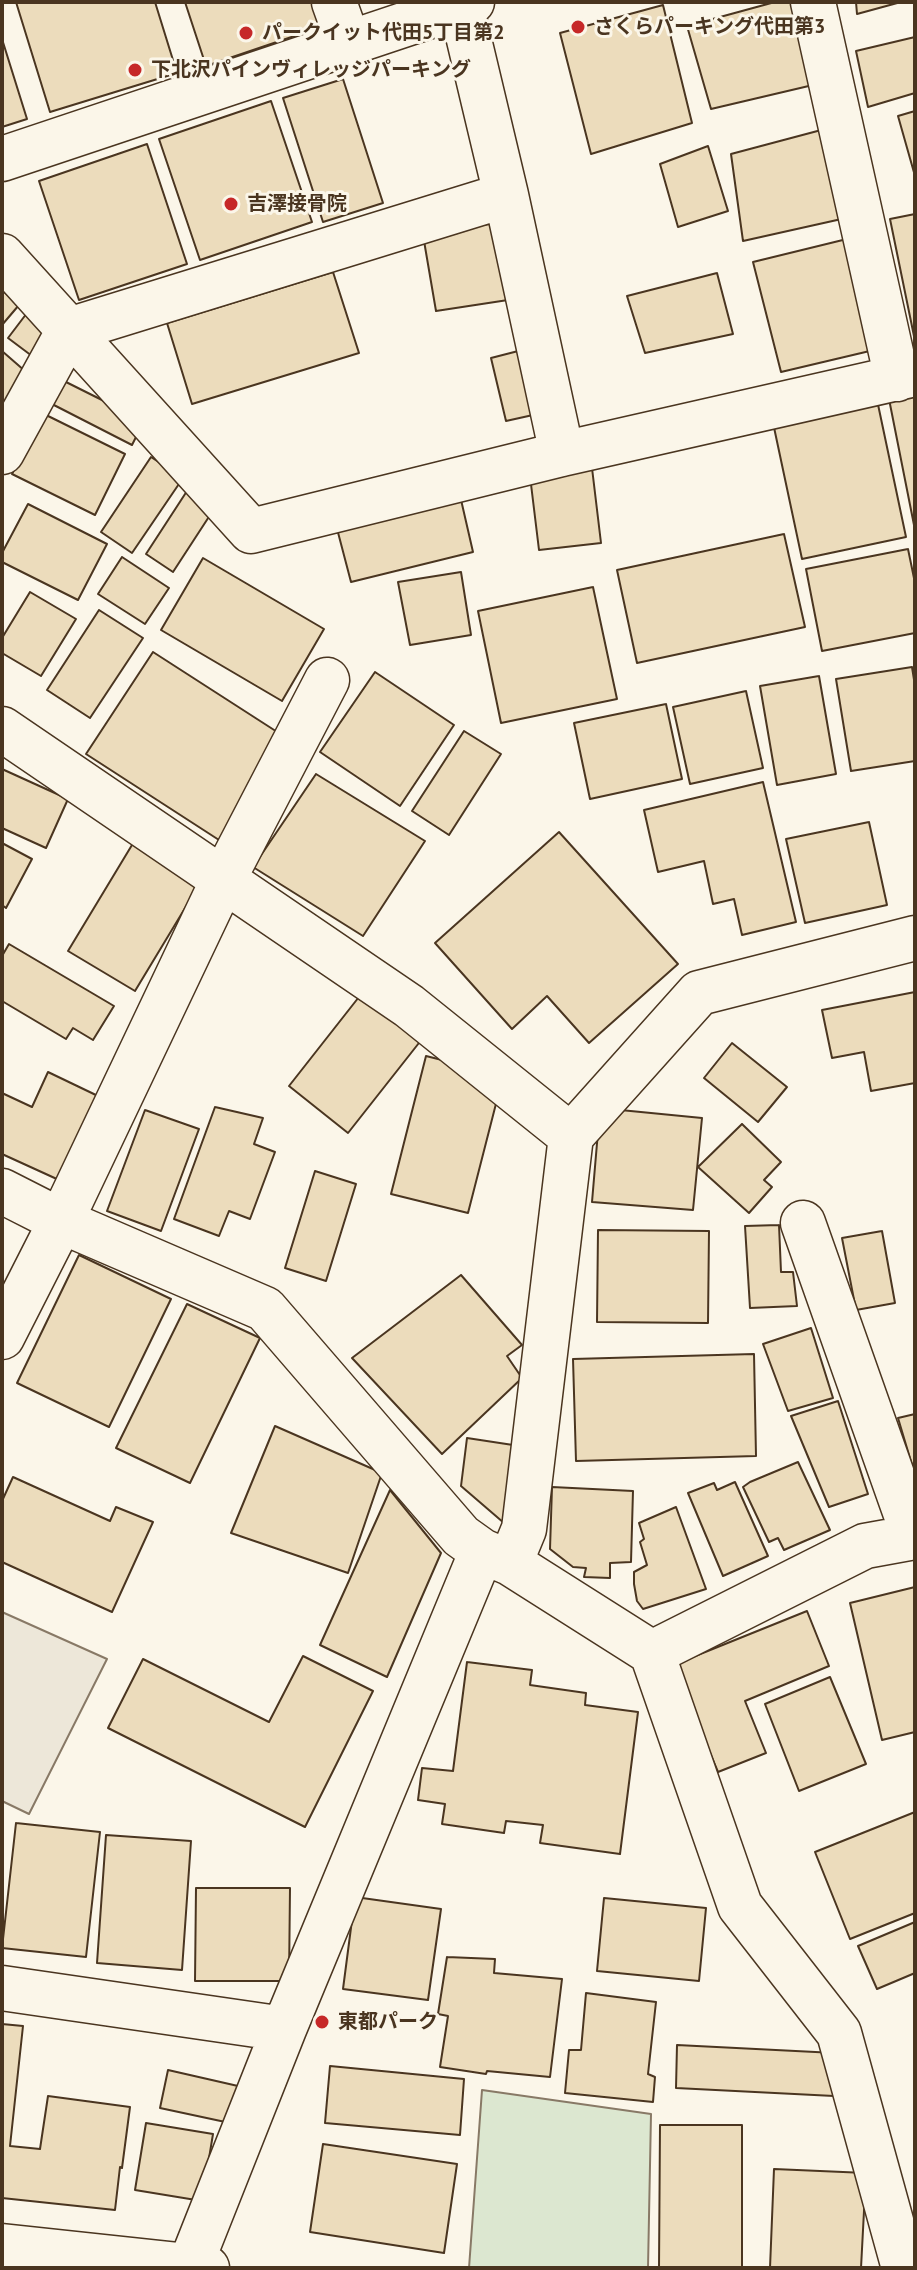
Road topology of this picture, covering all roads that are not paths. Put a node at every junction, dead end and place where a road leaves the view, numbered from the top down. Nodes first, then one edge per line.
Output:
1 (334, 2) edge
2 (813, 2) edge
3 (467, 4) edge
4 (349, 44) junction
5 (2, 159) edge
6 (506, 195) junction
7 (2, 256) edge
8 (69, 330) junction
9 (906, 377) edge
10 (2, 452) edge
11 (562, 454) junction
12 (327, 680) dead end
13 (2, 729) edge
14 (224, 878) junction
15 (915, 938) edge
16 (571, 1136) junction
17 (2, 1191) edge
18 (61, 1221) junction
19 (803, 1223) dead end
20 (2, 1337) edge
21 (914, 1537) edge
22 (496, 1557) junction
23 (652, 1653) junction
24 (2, 1988) edge
25 (284, 2029) junction
26 (2, 2246) edge
27 (198, 2267) edge
28 (904, 2268) edge

1 - 4 street
2 - 9 street
3 - 4 street
3 - 6 street
4 - 5 street
6 - 8 street
6 - 11 street
7 - 8 street
8 - 10 street
8 - 11 street
9 - 11 street
12 - 14 street
13 - 14 street
14 - 16 street
14 - 18 street
15 - 16 street
16 - 22 street
17 - 18 street
18 - 20 street
18 - 22 street
19 - 21 street
21 - 23 street
22 - 23 street
22 - 25 street
23 - 28 street
24 - 25 street
25 - 27 street
26 - 27 street

